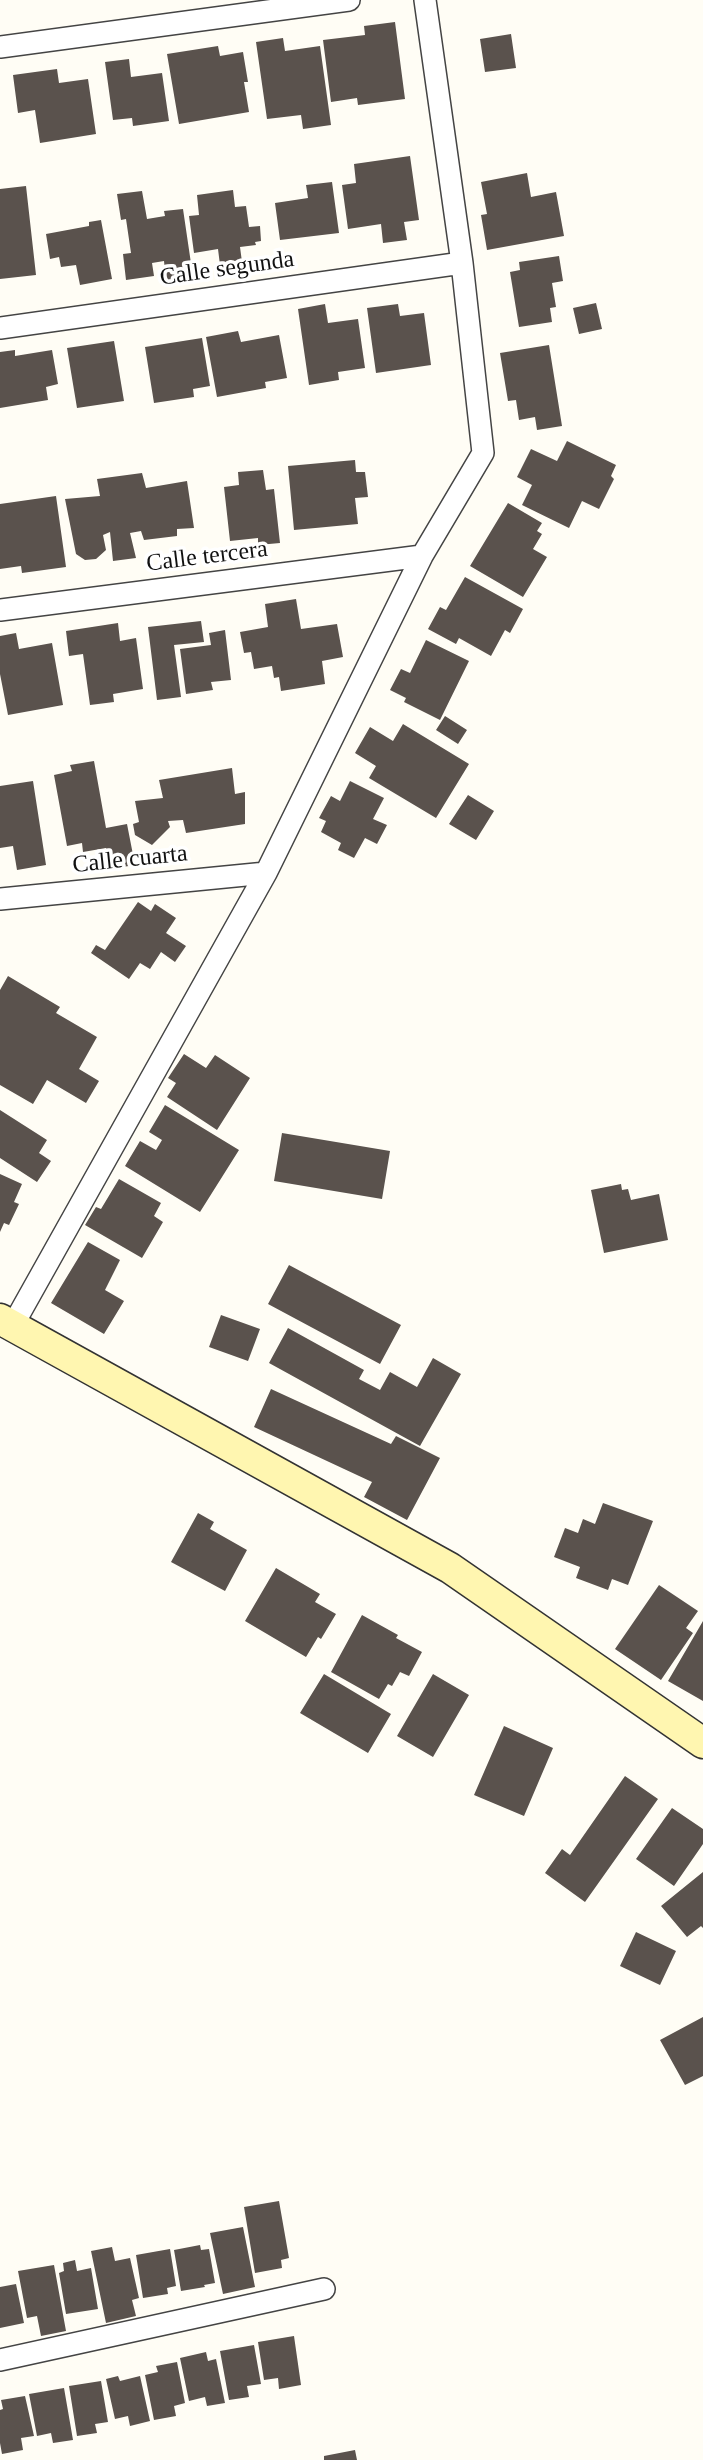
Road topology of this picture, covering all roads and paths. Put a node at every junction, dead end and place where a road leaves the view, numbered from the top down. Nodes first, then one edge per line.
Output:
1 (349, 0) edge
2 (425, 0) edge
3 (0, 47) edge
4 (461, 263) junction
5 (0, 327) edge
6 (422, 556) junction
7 (0, 610) edge
8 (266, 873) junction
9 (0, 899) edge
10 (7, 1322) edge
11 (703, 1743) edge
12 (324, 2289) dead end
13 (0, 2360) edge

1 - 3 street
2 - 4 street
4 - 5 street, Calle segunda
4 - 6 street
6 - 7 street, Calle tercera
6 - 8 street
8 - 9 street, Calle cuarta
8 - 10 street
10 - 11 street
12 - 13 street

